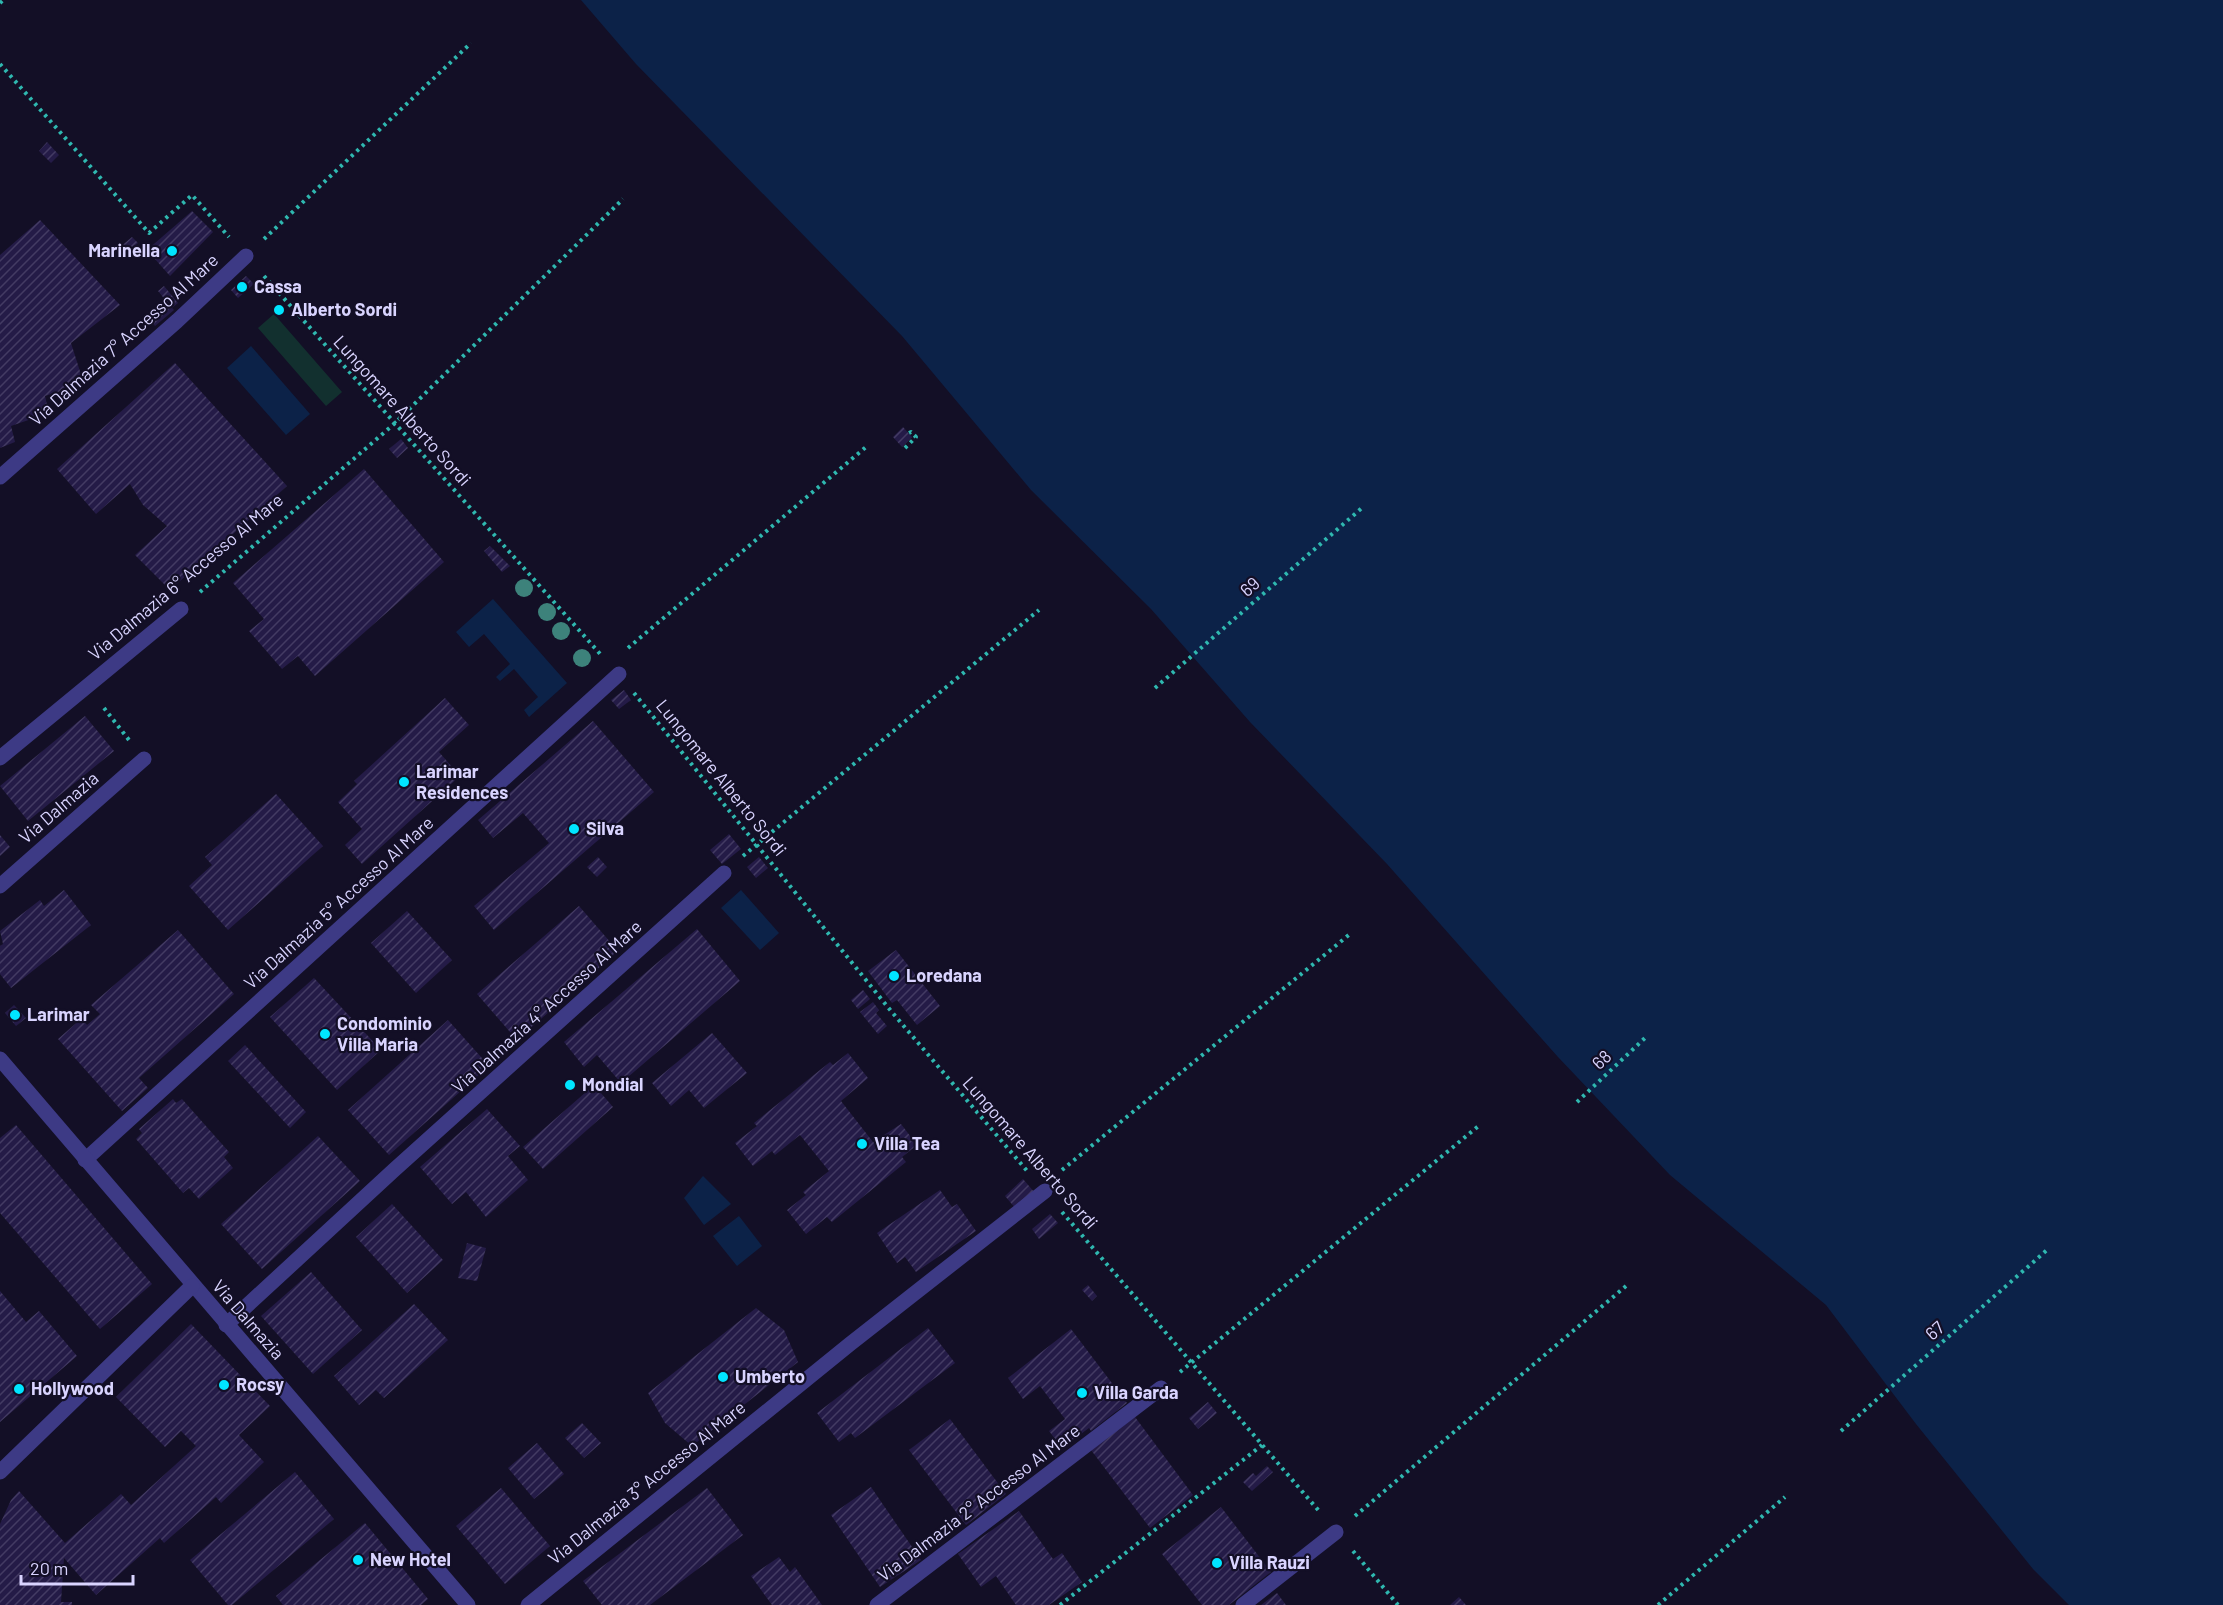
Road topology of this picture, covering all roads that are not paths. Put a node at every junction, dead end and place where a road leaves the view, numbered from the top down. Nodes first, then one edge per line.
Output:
1 (246, 256) road end
2 (0, 477) edge
3 (181, 609) road end
4 (614, 669) road end
5 (0, 758) edge
6 (144, 759) road end
7 (724, 873) dead end
8 (0, 886) edge
9 (0, 1059) edge
10 (85, 1160) junction
11 (1043, 1189) road end
12 (192, 1286) junction
13 (226, 1325) junction
14 (1161, 1388) dead end
15 (0, 1472) edge
16 (1336, 1532) road end
17 (468, 1605) edge
18 (528, 1605) edge
19 (877, 1605) edge
20 (1243, 1605) edge

1 - 2 street, Via Dalmazia 7° Accesso Al Mare
3 - 5 street, Via Dalmazia 6° Accesso Al Mare
4 - 10 street, Via Dalmazia 5° Accesso Al Mare
6 - 8 street, Via Dalmazia
7 - 13 street, Via Dalmazia 4° Accesso Al Mare
9 - 10 street, Via Dalmazia
10 - 12 street, Via Dalmazia
11 - 18 street, Via Dalmazia 3° Accesso Al Mare
12 - 13 street, Via Dalmazia
12 - 15 street
13 - 17 street, Via Dalmazia
14 - 19 street, Via Dalmazia 2° Accesso Al Mare
16 - 20 street

